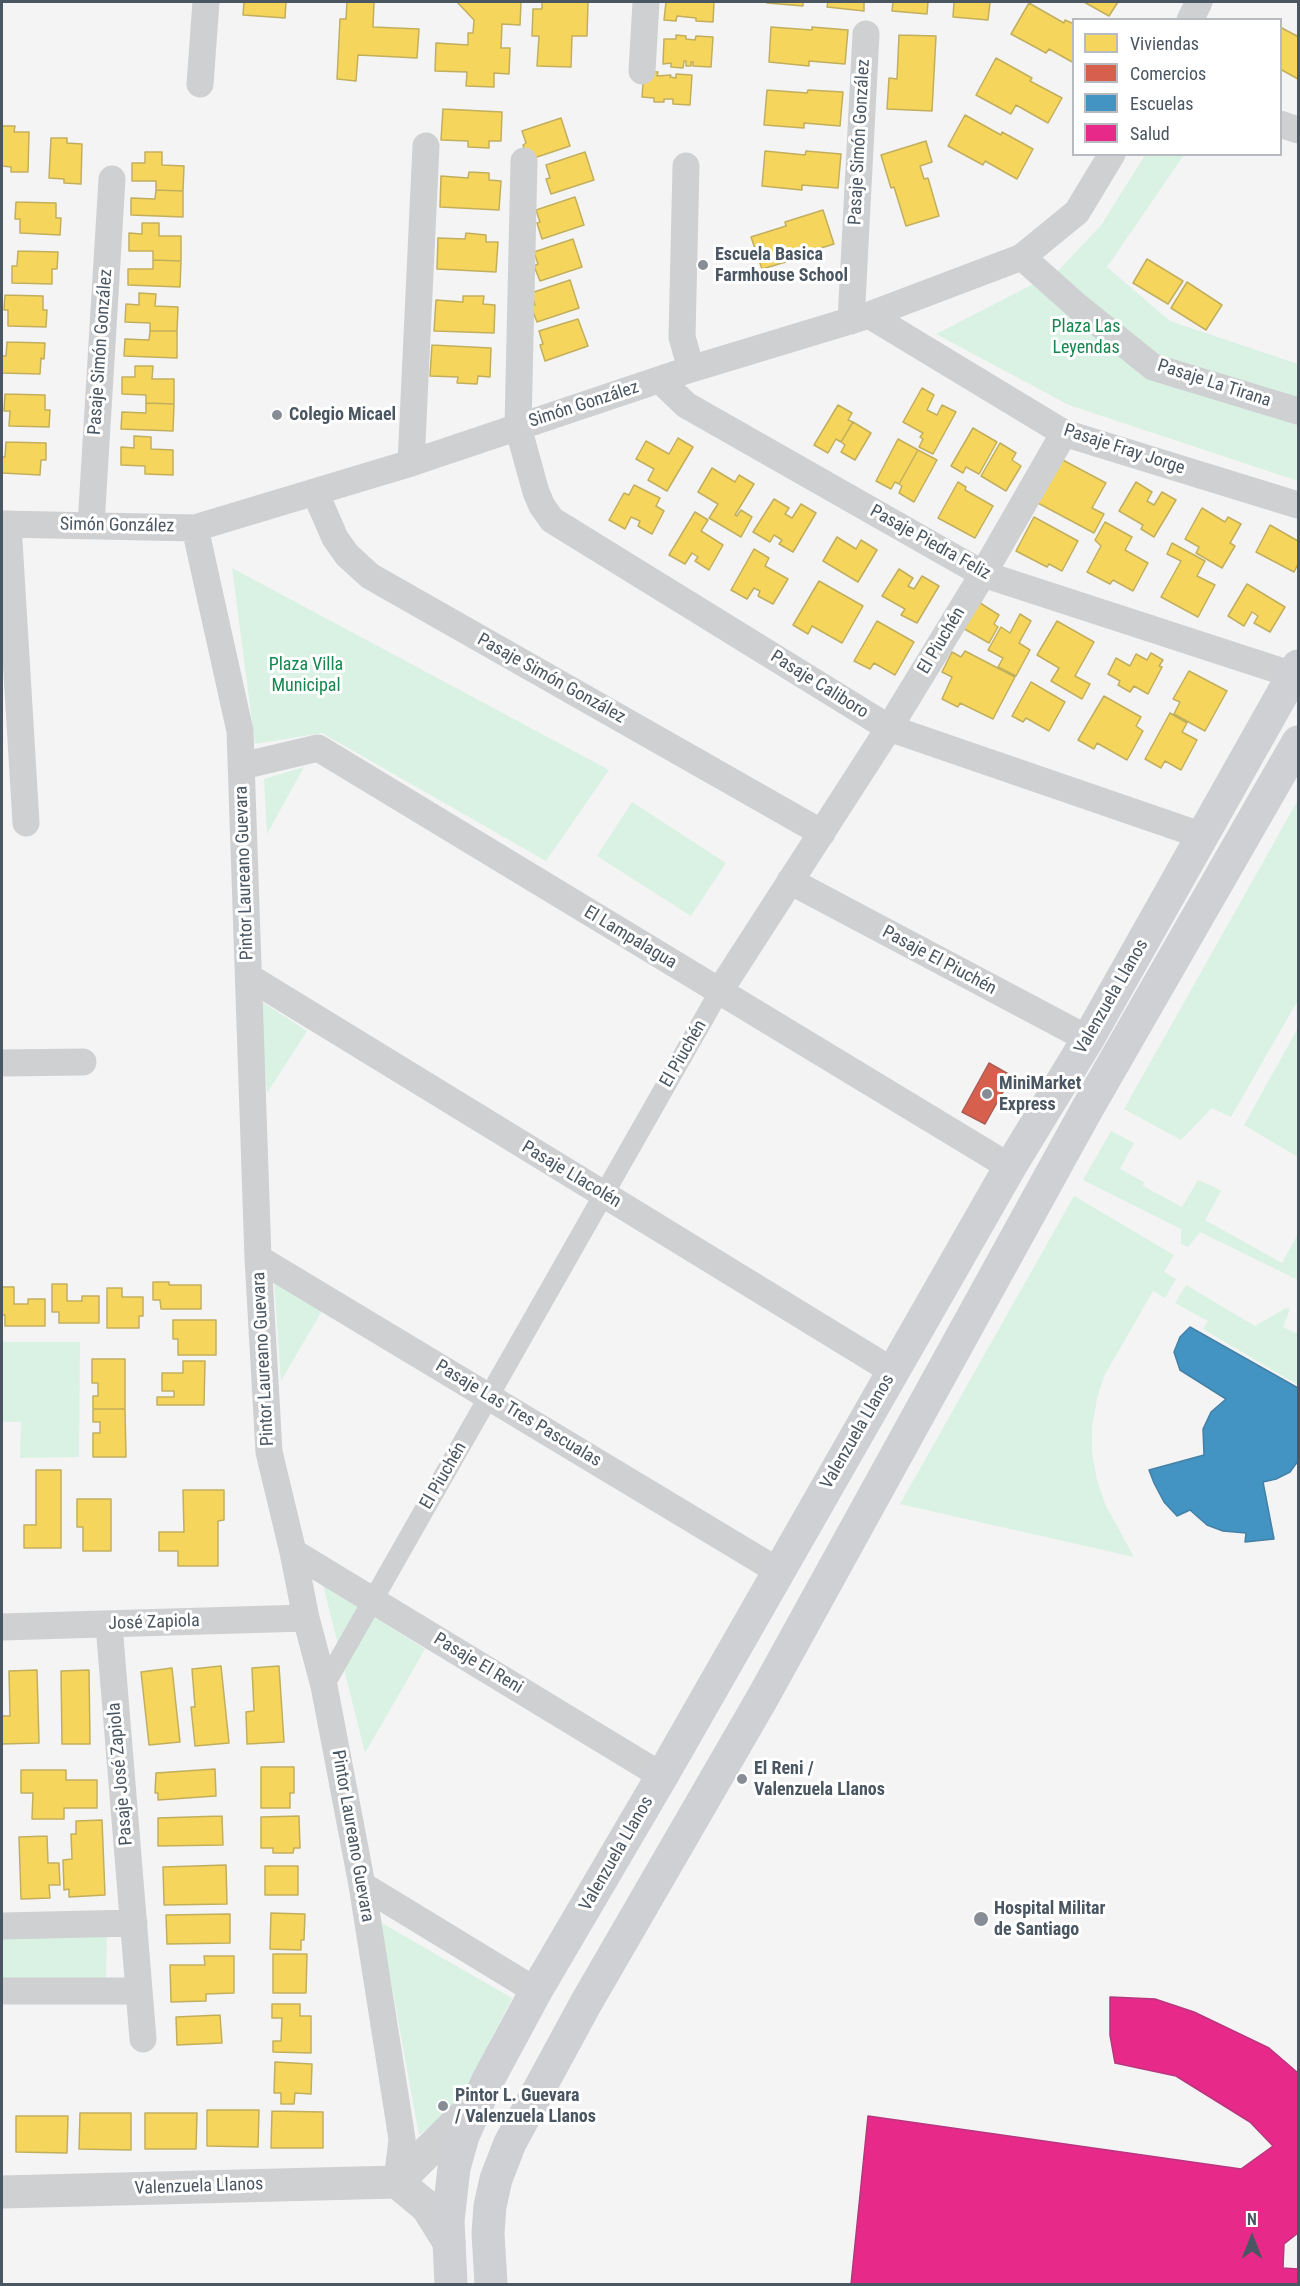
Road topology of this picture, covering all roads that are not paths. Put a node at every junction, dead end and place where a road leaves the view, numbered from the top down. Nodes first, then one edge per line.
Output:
1 (206, 2) edge
2 (646, 2) edge
3 (1199, 2) edge
4 (1191, 18) edge
5 (866, 34) dead end
6 (642, 71) dead end
7 (200, 84) dead end
8 (1282, 124) edge
9 (1299, 130) edge
10 (426, 146) dead end
11 (1111, 156) edge
12 (524, 161) dead end
13 (686, 166) dead end
14 (112, 179) dead end
15 (1022, 257) junction
16 (860, 318) junction
17 (691, 369) junction
18 (660, 380) junction
19 (1299, 411) edge
20 (518, 427) junction
21 (1064, 433) junction
22 (411, 463) junction
23 (315, 492) junction
24 (1299, 505) edge
25 (5, 524) edge
26 (91, 525) junction
27 (195, 528) junction
28 (982, 574) junction
29 (1296, 671) edge
30 (888, 728) junction
31 (1299, 742) edge
32 (242, 766) junction
33 (26, 823) dead end
34 (822, 832) junction
35 (1203, 836) junction
36 (790, 881) junction
37 (249, 977) junction
38 (719, 992) junction
39 (1088, 1039) junction
40 (82, 1062) dead end
41 (2, 1063) edge
42 (1010, 1167) junction
43 (604, 1195) junction
44 (258, 1258) junction
45 (894, 1372) junction
46 (489, 1396) junction
47 (293, 1552) junction
48 (778, 1571) junction
49 (373, 1601) junction
50 (306, 1618) junction
51 (110, 1625) junction
52 (2, 1627) edge
53 (324, 1686) junction
54 (662, 1776) junction
55 (362, 1885) junction
56 (134, 1923) junction
57 (2, 1926) edge
58 (2, 1991) edge
59 (139, 1991) junction
60 (536, 1991) junction
61 (143, 2039) dead end
62 (475, 2105) junction
63 (397, 2182) junction
64 (2, 2192) edge
65 (449, 2242) junction
66 (451, 2284) edge
67 (491, 2284) edge

1 - 7 street
2 - 6 street
3 - 4 street
5 - 16 street, Pasaje Simón González
8 - 9 street
10 - 22 street
11 - 15 street, Simón González
12 - 20 street
13 - 17 street
14 - 26 street, Pasaje Simón González
15 - 16 street, Simón González
15 - 19 street, Pasaje La Tirana
16 - 17 street, Simón González
16 - 21 street, Pasaje Fray Jorge
17 - 18 street, Simón González
18 - 20 street, Simón González
18 - 28 street, Pasaje Piedra Feliz
20 - 22 street, Simón González
20 - 30 street, Pasaje Caliboro
21 - 24 street, Pasaje Fray Jorge
21 - 28 street, El Piuchén
22 - 23 street, Simón González
23 - 27 street, Simón González
23 - 34 street, Pasaje Simón González
25 - 26 street, Simón González
25 - 33 street
26 - 27 street, Simón González
27 - 32 street, Pintor Laureano Guevara
28 - 29 street, Pasaje Piedra Feliz
28 - 30 street, El Piuchén
29 - 35 main road, Valenzuela Llanos
30 - 34 street, El Piuchén
30 - 35 street, Pasaje Caliboro
31 - 67 main road, Valenzuela Llanos
32 - 37 street, Pintor Laureano Guevara
32 - 38 street, El Lampalagua
34 - 36 street, El Piuchén
35 - 39 main road, Valenzuela Llanos
36 - 38 street, El Piuchén
36 - 39 street, Pasaje El Piuchén
37 - 43 street, Pasaje Llacolén
37 - 44 street, Pintor Laureano Guevara
38 - 42 street, El Lampalagua
38 - 43 street, El Piuchén
39 - 42 main road, Valenzuela Llanos
40 - 41 street
42 - 45 main road, Valenzuela Llanos
43 - 45 street, Pasaje Llacolén
43 - 46 street, El Piuchén
44 - 46 street, Pasaje Las Tres Pascualas
44 - 47 street, Pintor Laureano Guevara
45 - 48 main road, Valenzuela Llanos
46 - 48 street, Pasaje Las Tres Pascualas
46 - 49 street, El Piuchén
47 - 49 street, Pasaje El Reni
47 - 50 street, Pintor Laureano Guevara
48 - 54 main road, Valenzuela Llanos
49 - 53 street, El Piuchén
49 - 54 street, Pasaje El Reni
50 - 51 street, José Zapiola
50 - 53 street, Pintor Laureano Guevara
51 - 52 street, José Zapiola
51 - 56 street, Pasaje José Zapiola
53 - 55 street, Pintor Laureano Guevara
54 - 60 main road, Valenzuela Llanos
55 - 60 street
55 - 63 street, Pintor Laureano Guevara
56 - 57 street
56 - 59 street, Pasaje José Zapiola
58 - 59 street
59 - 61 street, Pasaje José Zapiola
60 - 62 main road, Valenzuela Llanos
62 - 63 street, Valenzuela Llanos
62 - 65 main road
63 - 64 street, Valenzuela Llanos
63 - 65 street
65 - 66 main road

